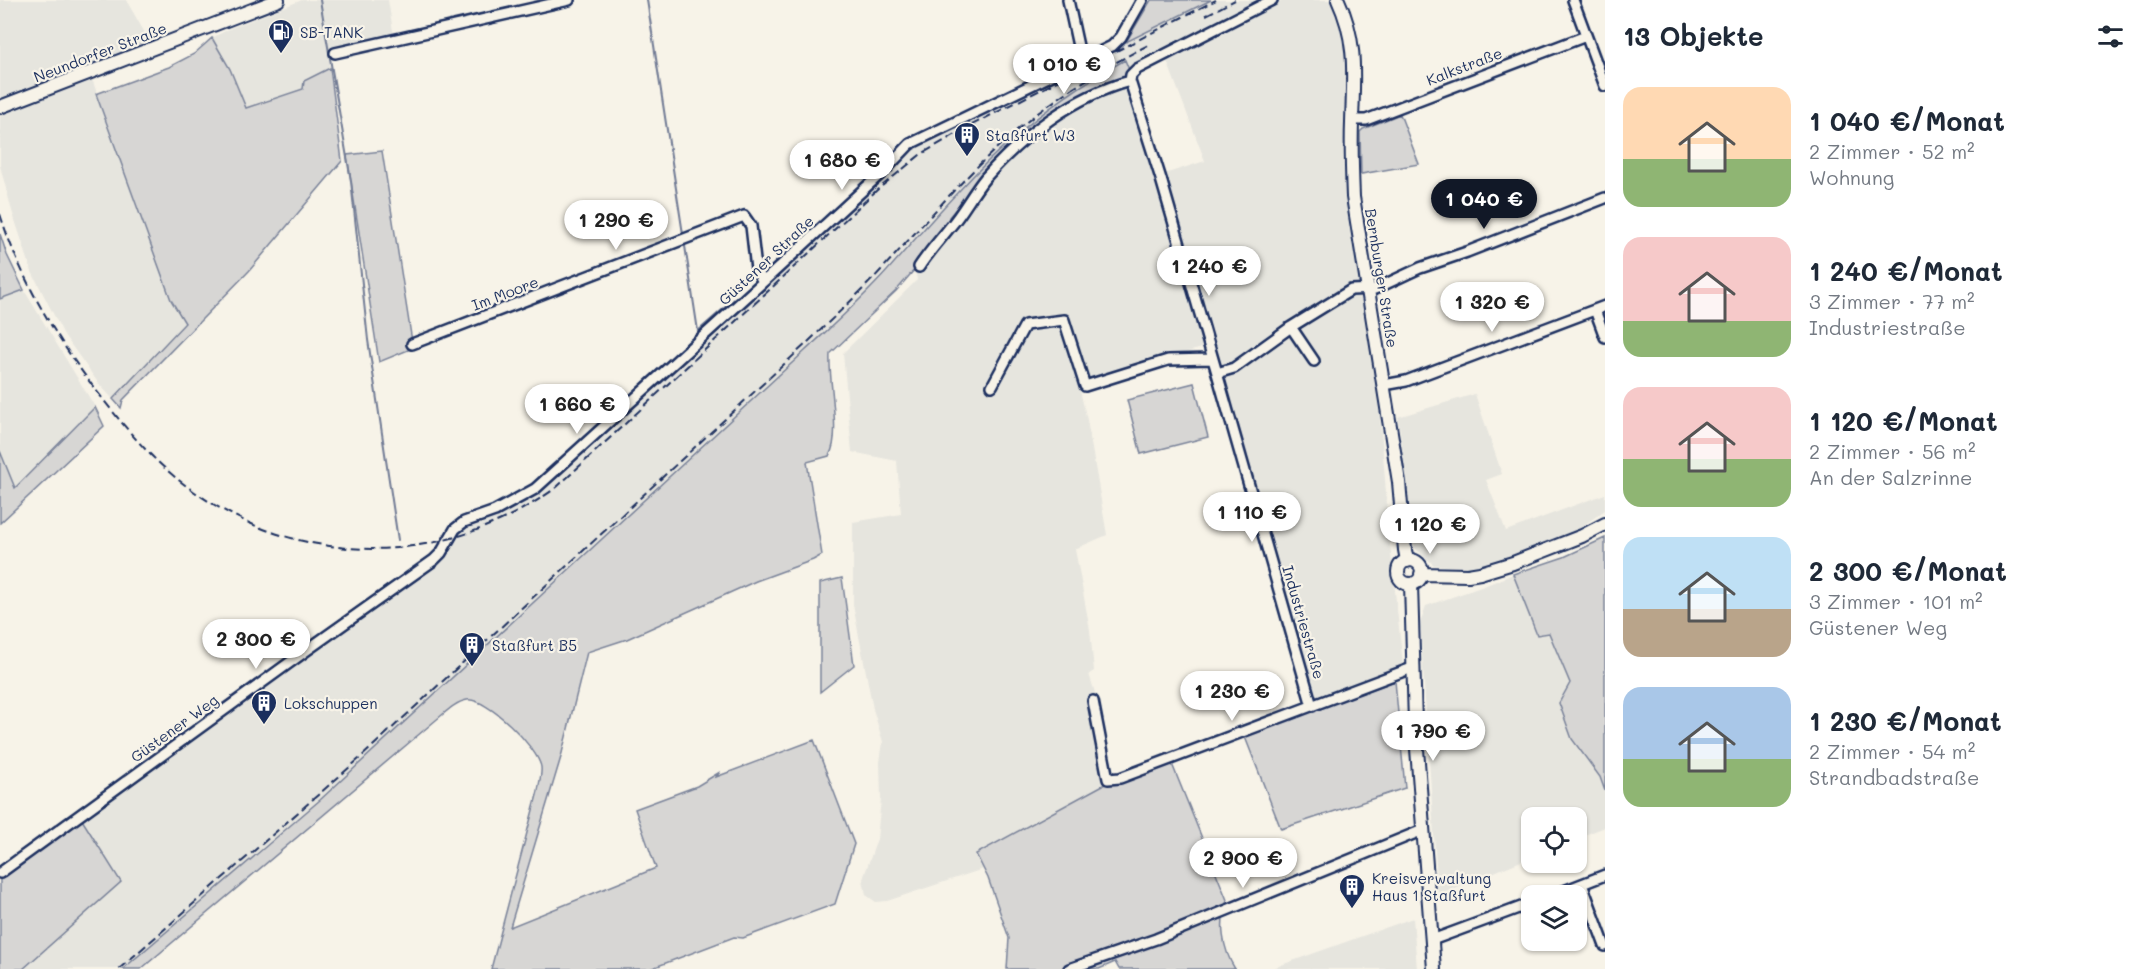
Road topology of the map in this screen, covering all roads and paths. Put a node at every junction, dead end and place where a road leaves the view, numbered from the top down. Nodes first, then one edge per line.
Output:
1 (278, 0) edge
2 (569, 0) edge
3 (1068, 0) edge
4 (1142, 0) edge
5 (1272, 0) edge
6 (1573, 0) edge
7 (1342, 1) edge
8 (1586, 36) junction
9 (334, 53) dead end
10 (1081, 60) junction
11 (1130, 81) junction
12 (1605, 86) edge
13 (0, 107) edge
14 (1352, 120) junction
15 (1605, 198) edge
16 (918, 267) dead end
17 (764, 282) junction
18 (1370, 290) junction
19 (1605, 306) edge
20 (1594, 310) junction
21 (1291, 327) junction
22 (1605, 338) edge
23 (412, 344) dead end
24 (1212, 359) junction
25 (1314, 361) dead end
26 (1217, 374) junction
27 (1384, 385) junction
28 (992, 386) dead end
29 (1605, 524) edge
30 (448, 540) joint
31 (1407, 561) junction
32 (1421, 574) junction
33 (1411, 584) junction
34 (1412, 668) junction
35 (1093, 702) dead end
36 (1312, 706) junction
37 (1423, 830) junction
38 (0, 873) edge
39 (1605, 875) edge
40 (1582, 884) joint
41 (1521, 907) edge
42 (1432, 940) junction
43 (1605, 946) edge
44 (1069, 969) edge
45 (1434, 969) edge

1 - 13 main road, Neundorfer Straße
2 - 9 street
3 - 10 street
4 - 10 street, Güstener Straße
5 - 11 street
6 - 8 street
7 - 14 main road, Bernburger Straße
8 - 12 street
8 - 14 street, Kalkstraße
10 - 17 street, Güstener Straße
11 - 16 street
11 - 24 street, Industriestraße
14 - 18 main road, Bernburger Straße
15 - 18 street
17 - 23 street, Im Moore
17 - 30 street, Güstener Straße
18 - 21 street
18 - 27 main road, Bernburger Straße
19 - 20 street
20 - 22 street
20 - 27 street
21 - 25 street
21 - 26 street
24 - 26 street, Industriestraße
24 - 28 street
26 - 36 street, Industriestraße
27 - 31 main road, Bernburger Straße
29 - 32 main road
30 - 38 street, Güstener Weg
31 - 32 main road
31 - 33 main road
32 - 33 main road
33 - 34 main road
34 - 36 street
34 - 37 main road
35 - 36 street
37 - 42 main road
37 - 44 street
39 - 40 street
40 - 43 street
41 - 42 street
42 - 45 main road

